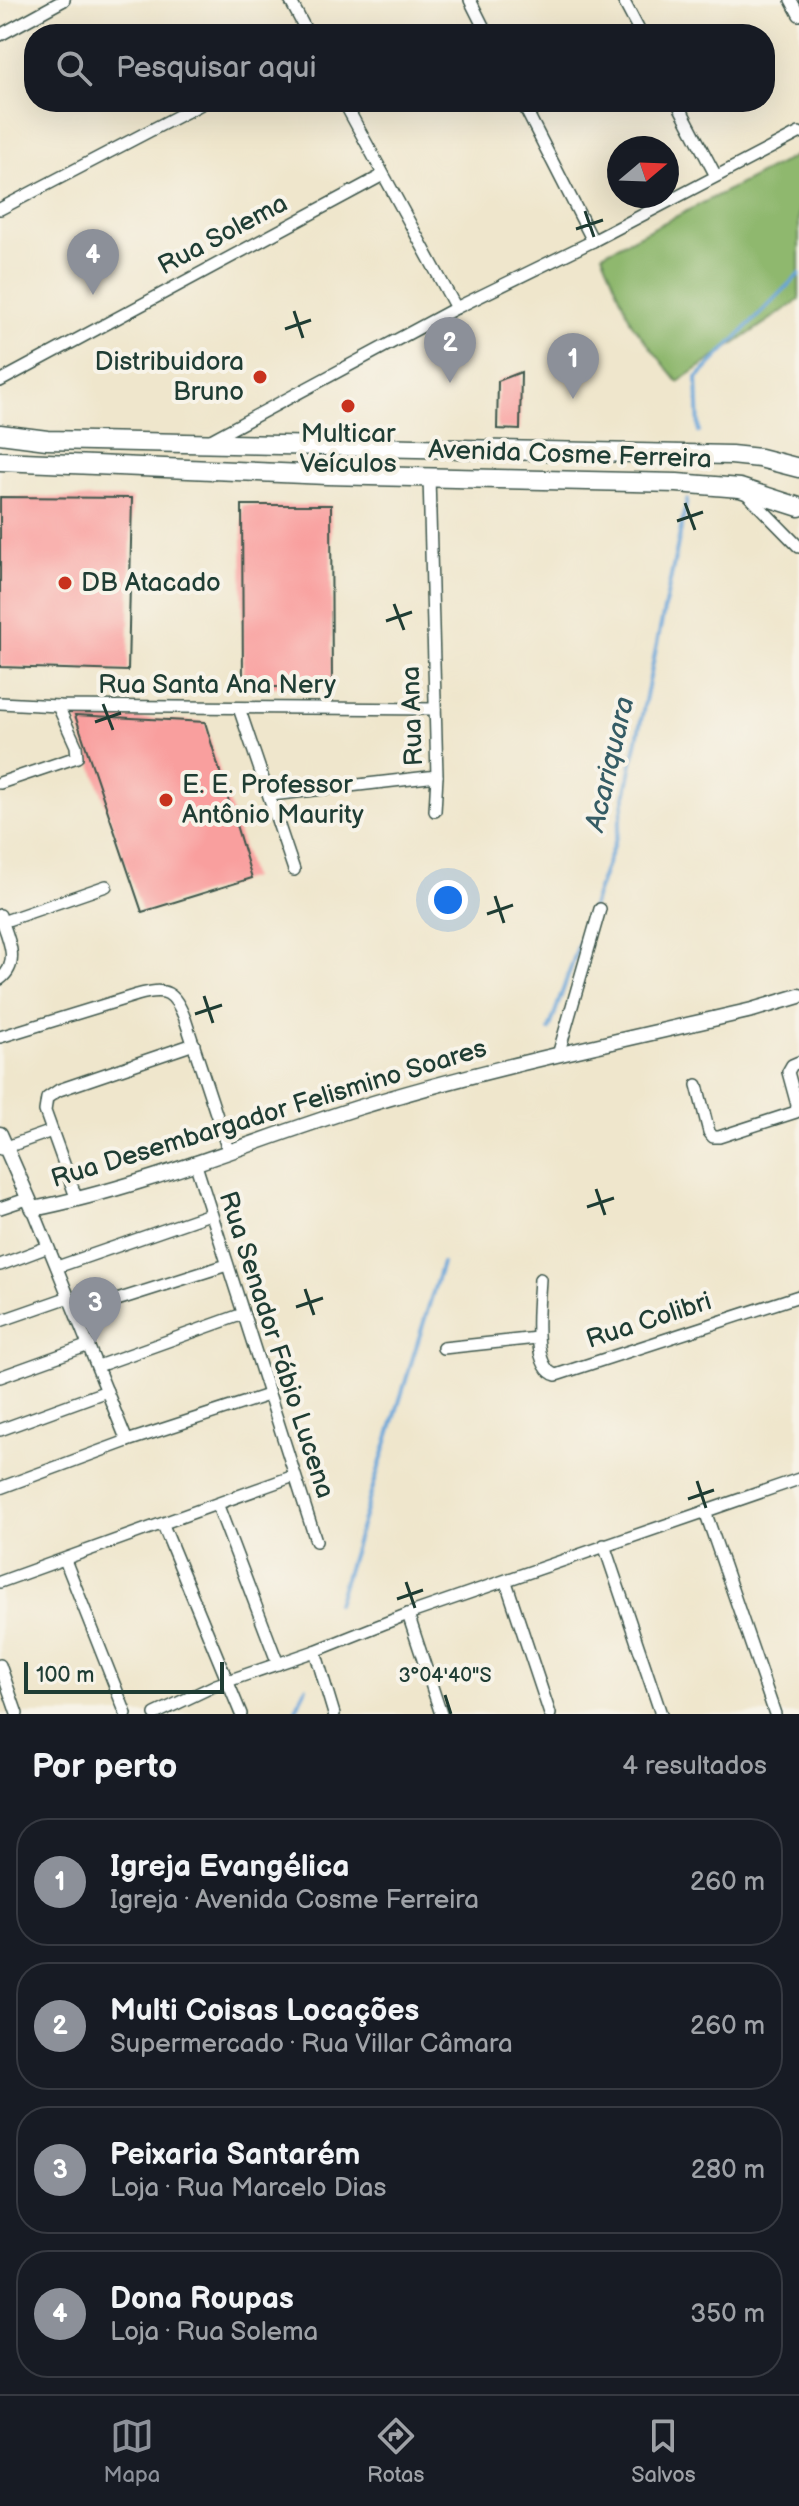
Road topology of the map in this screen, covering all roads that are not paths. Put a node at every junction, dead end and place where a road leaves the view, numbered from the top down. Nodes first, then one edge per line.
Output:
1 (38, 0) edge
2 (64, 0) edge
3 (290, 0) edge
4 (470, 0) edge
5 (623, 0) edge
6 (791, 0) edge
7 (51, 7) junction
8 (799, 15) edge
9 (303, 24) edge
10 (482, 24) edge
11 (636, 24) edge
12 (0, 35) edge
13 (186, 112) edge
14 (349, 112) edge
15 (527, 112) edge
16 (682, 112) edge
17 (799, 133) edge
18 (383, 175) junction
19 (716, 176) junction
20 (0, 209) edge
21 (593, 241) junction
22 (456, 308) junction
23 (0, 381) edge
24 (0, 434) edge
25 (209, 442) junction
26 (0, 461) edge
27 (799, 468) edge
28 (429, 476) junction
29 (740, 488) junction
30 (799, 507) edge
31 (799, 547) edge
32 (0, 703) edge
33 (58, 706) junction
34 (239, 708) junction
35 (435, 709) junction
36 (437, 776) junction
37 (0, 783) edge
38 (271, 795) junction
39 (435, 811) dead end
40 (294, 870) dead end
41 (106, 886) dead end
42 (600, 909) dead end
43 (1, 919) edge
44 (0, 979) edge
45 (799, 996) edge
46 (0, 1037) edge
47 (194, 1044) junction
48 (558, 1055) junction
49 (799, 1062) edge
50 (697, 1085) dead end
51 (52, 1131) junction
52 (2, 1143) edge
53 (228, 1150) junction
54 (195, 1162) junction
55 (77, 1200) junction
56 (30, 1204) junction
57 (0, 1208) edge
58 (210, 1214) junction
59 (48, 1247) junction
60 (0, 1265) edge
61 (227, 1265) junction
62 (57, 1267) junction
63 (540, 1279) dead end
64 (799, 1296) edge
65 (69, 1297) junction
66 (76, 1313) junction
67 (243, 1314) junction
68 (0, 1321) edge
69 (537, 1338) junction
70 (89, 1345) junction
71 (443, 1348) dead end
72 (98, 1366) junction
73 (0, 1377) edge
74 (107, 1391) junction
75 (268, 1395) junction
76 (0, 1430) edge
77 (127, 1441) junction
78 (294, 1476) junction
79 (799, 1479) edge
80 (0, 1488) edge
81 (218, 1506) junction
82 (705, 1511) junction
83 (163, 1525) junction
84 (316, 1541) dead end
85 (604, 1545) junction
86 (65, 1560) junction
87 (0, 1582) edge
88 (506, 1582) junction
89 (408, 1614) junction
90 (315, 1651) junction
91 (278, 1664) junction
92 (0, 1665) edge
93 (228, 1681) junction
94 (17, 1714) edge
95 (126, 1714) edge
96 (155, 1714) edge
97 (241, 1714) edge
98 (334, 1714) edge
99 (441, 1714) edge
100 (550, 1714) edge
101 (661, 1714) edge
102 (775, 1714) edge

1 - 7 street
2 - 7 street
3 - 9 street
4 - 10 street
5 - 11 street
6 - 8 street
7 - 12 street
13 - 20 street
14 - 18 street
15 - 21 street
16 - 19 street
17 - 19 street
18 - 22 street
18 - 23 street, Rua Solema
19 - 21 street
21 - 22 street
22 - 25 street
24 - 25 main road, Avenida Cosme Ferreira
25 - 27 main road, Avenida Cosme Ferreira
26 - 28 main road, Avenida Cosme Ferreira
28 - 29 main road, Avenida Cosme Ferreira
28 - 35 street, Rua Ana
29 - 30 main road, Avenida Cosme Ferreira
29 - 31 street
32 - 33 street, Rua Santa Ana Nery
33 - 34 street, Rua Santa Ana Nery
33 - 37 street
34 - 35 street, Rua Santa Ana Nery
34 - 38 street
35 - 36 street, Rua Ana
36 - 38 street
36 - 39 street, Rua Ana
38 - 40 street
41 - 43 street
42 - 48 street
43 - 44 street
45 - 48 street, Rua Desembargador Felismino Soares
46 - 47 street
47 - 51 street
47 - 53 street
48 - 53 street, Rua Desembargador Felismino Soares
49 - 50 street
51 - 52 street
51 - 55 street
52 - 56 street
53 - 54 street, Rua Desembargador Felismino Soares
54 - 55 street, Rua Desembargador Felismino Soares
54 - 58 street, Rua Senador Fábio Lucena
55 - 56 street, Rua Desembargador Felismino Soares
56 - 57 street
56 - 59 street
58 - 61 street, Rua Senador Fábio Lucena
58 - 62 street
59 - 60 street
59 - 62 street
61 - 66 street
61 - 67 street, Rua Senador Fábio Lucena
62 - 65 street
63 - 69 street, Rua Colibri
64 - 69 street, Rua Colibri
65 - 66 street
65 - 68 street
66 - 70 street
67 - 72 street
67 - 75 street, Rua Senador Fábio Lucena
69 - 71 street
70 - 72 street
70 - 73 street
72 - 74 street
74 - 76 street
74 - 77 street
75 - 77 street
75 - 78 street, Rua Senador Fábio Lucena
77 - 80 street
78 - 81 street
78 - 84 street, Rua Senador Fábio Lucena
79 - 82 street
81 - 83 street
81 - 91 street
82 - 85 street
82 - 102 street
83 - 86 street
83 - 93 street
85 - 88 street
85 - 101 street
86 - 87 street
86 - 95 street
88 - 89 street
88 - 100 street
89 - 90 street
89 - 99 street
90 - 91 street
90 - 98 street
91 - 93 street
92 - 94 street
93 - 96 street
93 - 97 street

